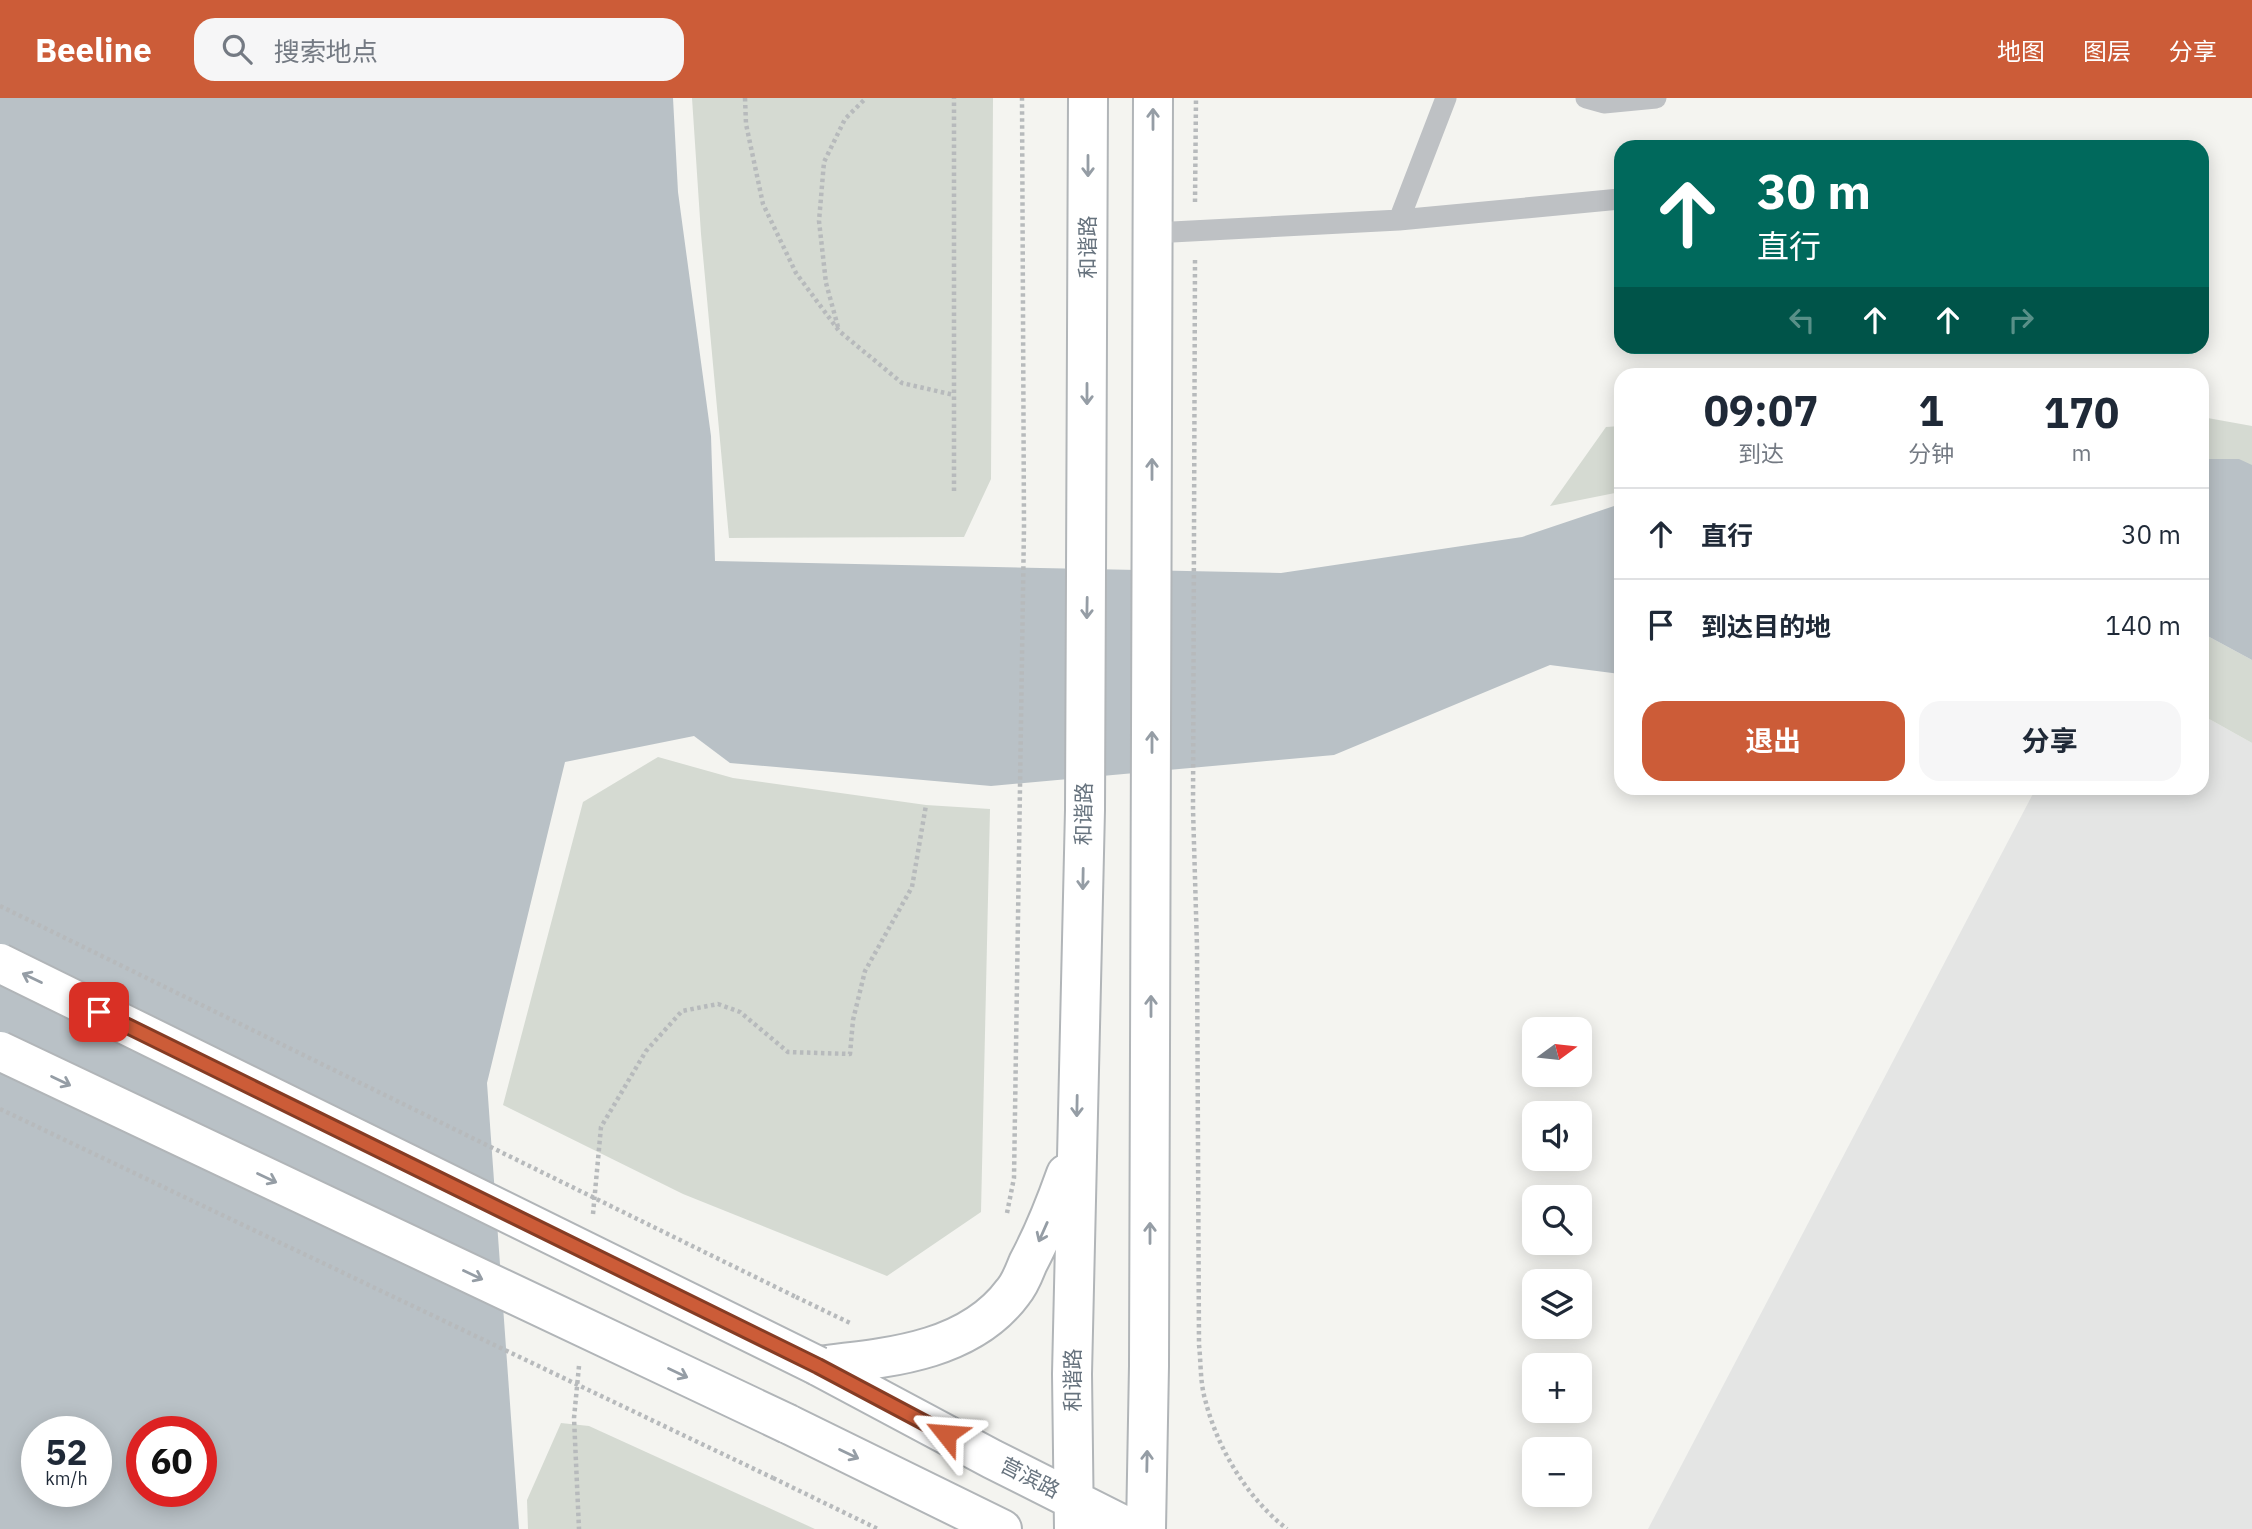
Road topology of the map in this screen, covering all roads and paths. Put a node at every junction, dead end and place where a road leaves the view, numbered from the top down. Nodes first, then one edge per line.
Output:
1 (745, 98) edge
2 (866, 98) edge
3 (954, 98) edge
4 (1022, 98) edge
5 (1088, 98) edge
6 (1153, 98) edge
7 (1196, 98) edge
8 (1446, 98) edge
9 (1586, 98) edge
10 (1656, 98) edge
11 (1614, 200) edge
12 (1399, 220) junction
13 (1195, 229) junction
14 (1153, 233) junction
15 (839, 331) junction
16 (954, 395) junction
17 (954, 491) dead end
18 (926, 805) dead end
19 (0, 906) edge
20 (0, 963) edge
21 (0, 1051) edge
22 (0, 1109) edge
23 (1076, 1146) junction
24 (1006, 1217) dead end
25 (592, 1224) dead end
26 (856, 1325) dead end
27 (579, 1363) dead end
28 (818, 1366) junction
29 (1073, 1514) edge
30 (579, 1529) edge
31 (878, 1529) edge
32 (1002, 1529) edge
33 (1131, 1529) edge
34 (1146, 1529) edge
35 (1287, 1529) edge

1 - 15 path
2 - 15 path
3 - 16 path
4 - 24 path
5 -> 23 main road, 和谐路
14 -> 6 main road
7 - 13 path
8 - 12 lane
9 - 10 lane
11 - 12 lane
12 - 13 lane
13 - 14 lane
13 - 35 path
34 -> 14 main road
15 - 16 path
16 - 17 path
18 - 25 path
19 - 26 path, bridge
28 -> 20 main road, 营滨路, bridge
21 -> 32 main road, bridge
22 - 31 path, bridge
23 -> 28 main road
23 - 29 main road, 和谐路
27 - 30 path
28 - 29 main road, 营滨路
29 - 33 main road, 营滨路

